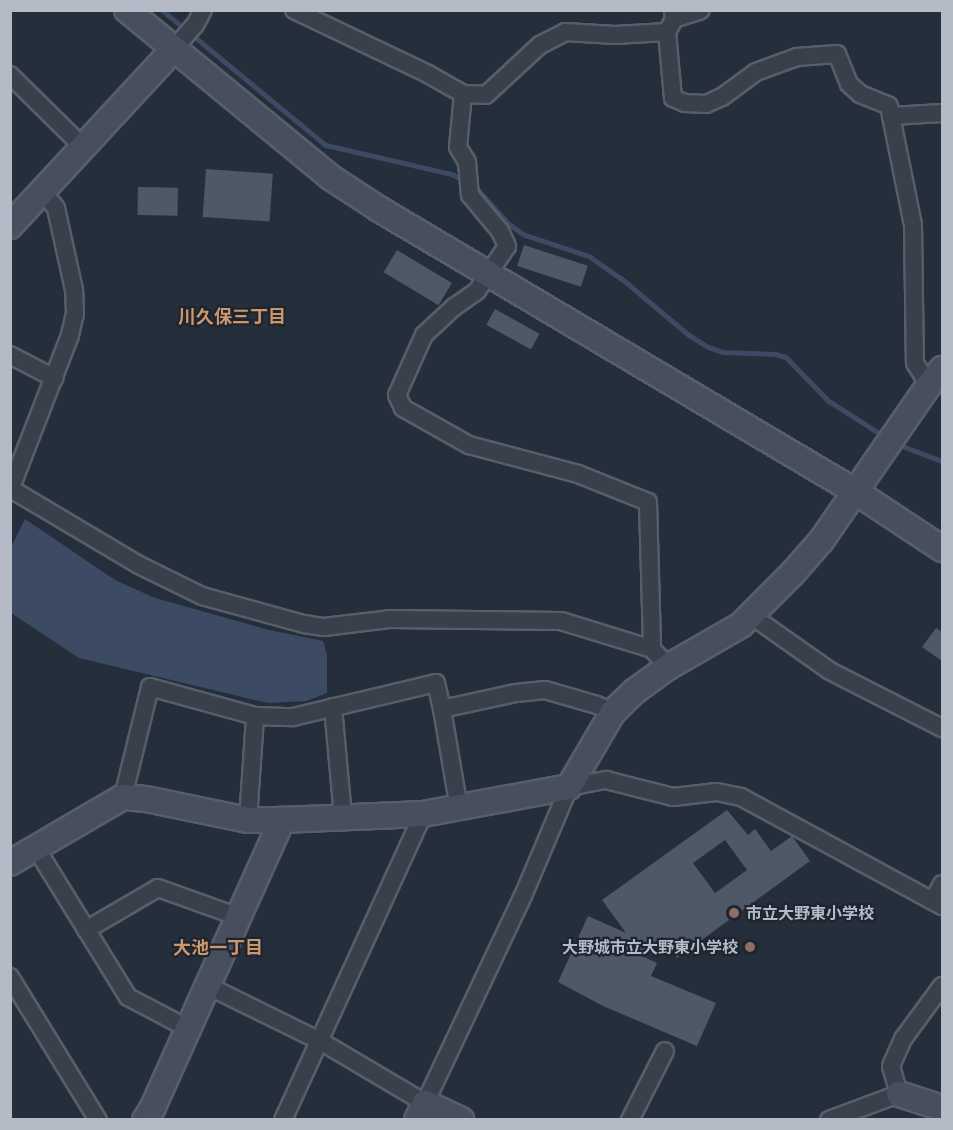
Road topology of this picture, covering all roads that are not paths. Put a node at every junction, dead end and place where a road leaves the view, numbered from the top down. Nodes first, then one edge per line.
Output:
1 (127, 10) edge
2 (294, 10) edge
3 (701, 10) edge
4 (199, 18) edge
5 (672, 21) edge
6 (178, 44) junction
7 (10, 75) edge
8 (463, 94) junction
9 (942, 113) edge
10 (891, 117) junction
11 (82, 146) junction
12 (43, 192) junction
13 (10, 226) edge
14 (489, 275) junction
15 (10, 355) edge
16 (936, 377) edge
17 (54, 378) junction
18 (11, 489) edge
19 (856, 492) junction
20 (942, 549) edge
21 (752, 616) junction
22 (652, 649) junction
23 (668, 667) junction
24 (333, 707) junction
25 (442, 709) junction
26 (613, 712) junction
27 (255, 716) junction
28 (942, 728) edge
29 (569, 787) junction
30 (123, 797) junction
31 (459, 808) junction
32 (423, 814) junction
33 (343, 817) junction
34 (248, 820) junction
35 (282, 820) junction
36 (36, 848) junction
37 (10, 863) edge
38 (942, 884) edge
39 (938, 904) edge
40 (239, 917) junction
41 (86, 930) junction
42 (10, 977) edge
43 (208, 986) junction
44 (942, 986) edge
45 (187, 1028) junction
46 (320, 1041) junction
47 (665, 1051) dead end
48 (899, 1094) junction
49 (942, 1108) edge
50 (421, 1111) edge
51 (98, 1119) edge
52 (145, 1119) edge
53 (283, 1119) edge
54 (461, 1119) edge
55 (630, 1119) edge
56 (829, 1119) edge

1 - 6 street
2 - 8 street
3 - 5 street
4 - 6 street
5 - 8 street
5 - 10 street
6 - 11 street
6 - 14 street
7 - 11 street
8 - 14 street
9 - 10 street
10 - 16 street
11 - 12 street
12 - 13 street
12 - 17 street
14 - 19 street
14 - 22 street
15 - 17 street
16 - 19 street
17 - 18 street
18 - 22 street
19 - 20 street
19 - 21 street
21 - 23 street
21 - 28 street
22 - 23 street
23 - 26 street
24 - 25 street
24 - 27 street
24 - 33 street
25 - 26 street
25 - 31 street
26 - 29 street
27 - 30 street
27 - 34 street
29 - 31 street
29 - 39 street
29 - 50 street
30 - 34 street
30 - 36 street
31 - 32 street
32 - 33 street
32 - 46 street
33 - 35 street
34 - 35 street
35 - 40 street
36 - 37 street
36 - 41 street
38 - 39 street
40 - 41 street
40 - 43 street
41 - 45 street
42 - 51 street
43 - 45 street
43 - 46 street
44 - 48 street
45 - 52 street
46 - 50 street
46 - 53 street
47 - 55 street
48 - 49 street
48 - 56 street
50 - 54 street

